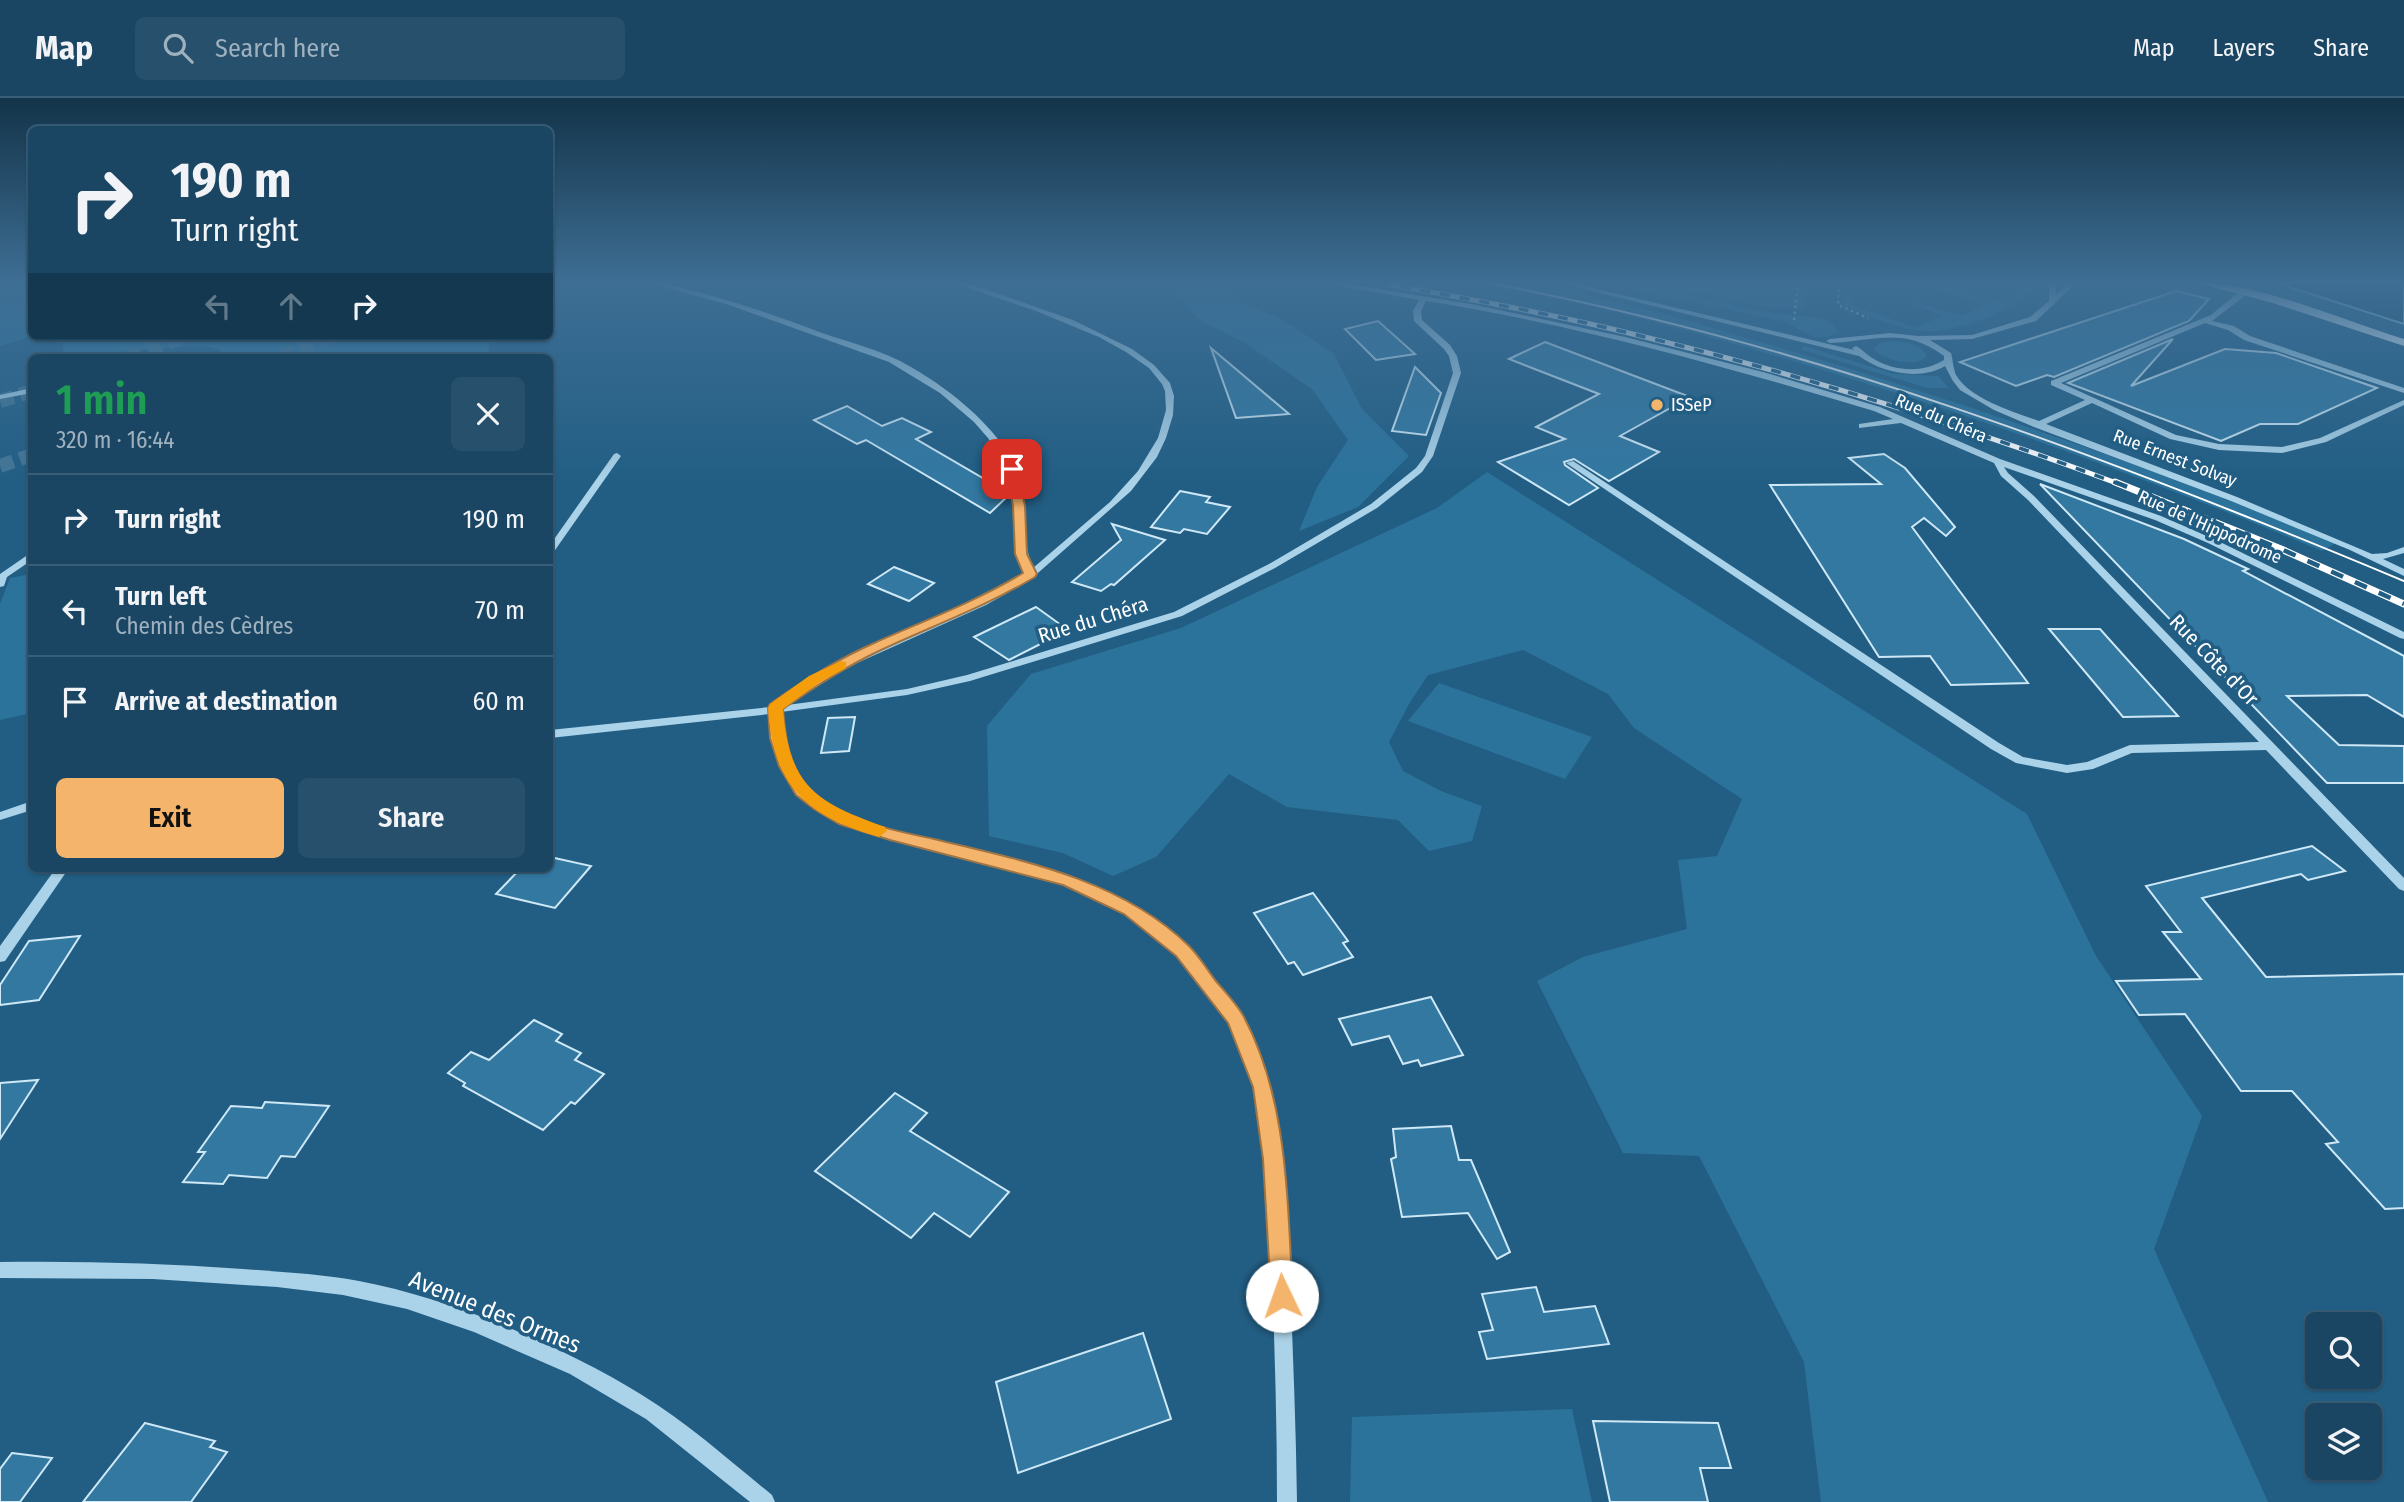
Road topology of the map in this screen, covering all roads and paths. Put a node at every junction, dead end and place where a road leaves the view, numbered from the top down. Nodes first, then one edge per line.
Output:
1 (860, 349) edge
2 (1126, 349) edge
3 (1448, 349) edge
4 (1661, 349) edge
5 (1838, 349) edge
6 (1856, 349) edge
7 (1938, 349) edge
8 (1958, 349) edge
9 (2137, 349) edge
10 (2278, 349) edge
11 (1860, 354) junction
12 (1947, 358) junction
13 (28, 391) edge
14 (2404, 391) edge
15 (0, 397) edge
16 (2092, 400) junction
17 (2404, 402) edge
18 (1901, 420) junction
19 (2038, 425) junction
20 (1862, 426) dead end
21 (617, 456) dead end
22 (1997, 461) junction
23 (1570, 463) dead end
24 (553, 547) edge
25 (2404, 550) edge
26 (2371, 556) junction
27 (28, 558) edge
28 (2404, 573) edge
29 (1030, 574) junction
30 (0, 584) edge
31 (2404, 636) edge
32 (775, 708) junction
33 (553, 734) edge
34 (2269, 746) junction
35 (28, 806) edge
36 (0, 816) edge
37 (60, 872) edge
38 (2404, 886) edge
39 (0, 957) edge
40 (0, 1270) edge
41 (765, 1502) edge
42 (1287, 1502) edge

1 - 29 street
2 - 29 street
3 - 32 street, Rue du Chéra
4 - 18 street, Rue du Chéra
5 - 11 street
6 - 11 street
7 - 12 street
8 - 12 street
9 - 16 street
10 - 14 street
11 - 12 street
12 - 19 street, Rue Ernest Solvay
13 - 15 street
16 - 17 street
16 - 19 street
18 - 20 street
18 - 22 street, Rue du Chéra
19 - 26 street, Rue Ernest Solvay
21 - 24 street
22 - 31 street, Rue de l'Hippodrome
22 - 34 street, Rue Côte d'Or
23 - 34 street
25 - 26 street
26 - 28 street, Rue Ernest Solvay
27 - 30 street
29 - 32 street
32 - 33 street, Rue du Chéra
32 - 42 street
34 - 38 street, Rue Côte d'Or
35 - 36 street
37 - 39 street
40 - 41 street, Avenue des Ormes

